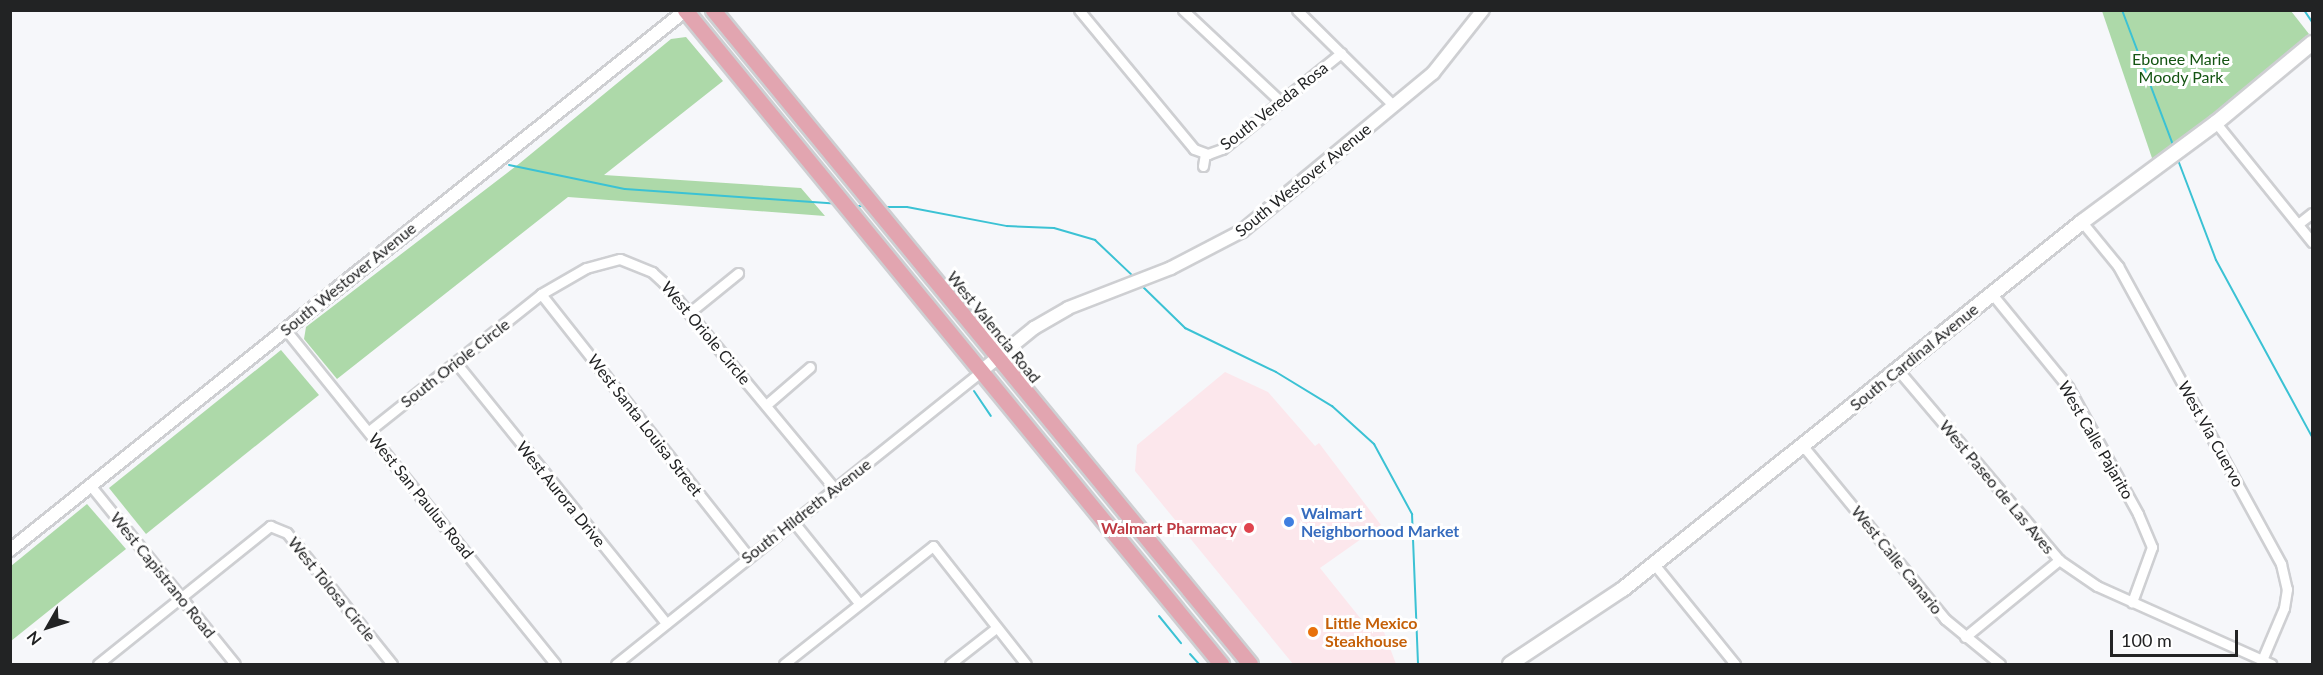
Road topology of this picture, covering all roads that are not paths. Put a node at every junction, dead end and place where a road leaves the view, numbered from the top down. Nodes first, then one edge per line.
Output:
1 (713, 10) edge
2 (1079, 10) edge
3 (1183, 10) edge
4 (1297, 10) edge
5 (1484, 10) edge
6 (686, 11) edge
7 (2313, 43) edge
8 (1341, 53) junction
9 (1280, 100) junction
10 (1394, 106) junction
11 (2216, 123) junction
12 (1205, 154) junction
13 (1203, 166) dead end
14 (2313, 213) edge
15 (2082, 222) junction
16 (2298, 224) junction
17 (2313, 242) edge
18 (738, 273) dead end
19 (541, 294) junction
20 (1992, 294) junction
21 (690, 312) junction
22 (285, 329) junction
23 (997, 358) junction
24 (457, 364) junction
25 (810, 367) dead end
26 (1898, 370) junction
27 (980, 372) junction
28 (766, 405) junction
29 (369, 431) junction
30 (1803, 446) junction
31 (90, 485) junction
32 (835, 489) junction
33 (276, 516) dead end
34 (792, 520) junction
35 (274, 527) junction
36 (10, 549) edge
37 (748, 556) junction
38 (2059, 560) junction
39 (1654, 564) junction
40 (1176, 576) junction
41 (1157, 587) junction
42 (181, 597) junction
43 (2132, 602) junction
44 (859, 603) junction
45 (666, 623) junction
46 (996, 628) junction
47 (1965, 637) junction
48 (2267, 662) edge
49 (98, 664) edge
50 (235, 664) edge
51 (392, 664) edge
52 (555, 664) edge
53 (616, 664) edge
54 (784, 664) edge
55 (950, 664) edge
56 (1026, 664) edge
57 (1221, 664) edge
58 (1250, 664) edge
59 (1510, 664) edge
60 (1736, 664) edge
61 (2000, 664) edge

1 - 23 main road, West Valencia Road
2 - 12 street
3 - 9 street
4 - 8 street
5 - 10 street, South Westover Avenue
6 - 22 street, South Westover Avenue
6 - 27 main road
7 - 11 main road, South Cardinal Avenue
8 - 9 street, South Vereda Rosa
8 - 10 street
9 - 12 street, South Vereda Rosa
10 - 23 street, South Westover Avenue
11 - 15 main road, South Cardinal Avenue
11 - 16 street
12 - 13 street
14 - 16 street
15 - 20 main road, South Cardinal Avenue
15 - 48 street, West Via Cuervo
16 - 17 street
18 - 21 street
19 - 21 street, West Oriole Circle
19 - 24 street, South Oriole Circle
19 - 37 street, West Santa Louisa Street
20 - 26 main road, South Cardinal Avenue
20 - 43 street, West Calle Pajarito
21 - 28 street, West Oriole Circle
22 - 29 street, West San Paulus Road
22 - 31 street, South Westover Avenue
23 - 27 street, South Hildreth Avenue
23 - 40 main road, West Valencia Road
24 - 29 street, South Oriole Circle
24 - 45 street, West Aurora Drive
25 - 28 street
26 - 30 main road, South Cardinal Avenue
26 - 38 street, West Paseo de Las Aves
27 - 32 street, South Hildreth Avenue
27 - 41 main road
28 - 32 street, West Oriole Circle
29 - 52 street, West San Paulus Road
30 - 39 main road, South Cardinal Avenue
30 - 47 street, West Calle Canario
31 - 36 street, South Westover Avenue
31 - 42 street, West Capistrano Road
32 - 34 street, South Hildreth Avenue
33 - 35 street
34 - 37 street, South Hildreth Avenue
34 - 44 street
35 - 42 street, West Tolosa Circle
35 - 51 street, West Tolosa Circle
37 - 45 street, South Hildreth Avenue
38 - 43 street, West Paseo de Las Aves
38 - 47 street
39 - 59 main road, South Cardinal Avenue
39 - 60 street
40 - 41 main road
40 - 58 main road, West Valencia Road
41 - 57 main road
42 - 49 street, West Tolosa Circle
42 - 50 street, West Capistrano Road
43 - 48 street, West Paseo de Las Aves
44 - 46 street
44 - 54 street
45 - 53 street, South Hildreth Avenue
46 - 55 street
46 - 56 street
47 - 61 street, West Calle Canario

